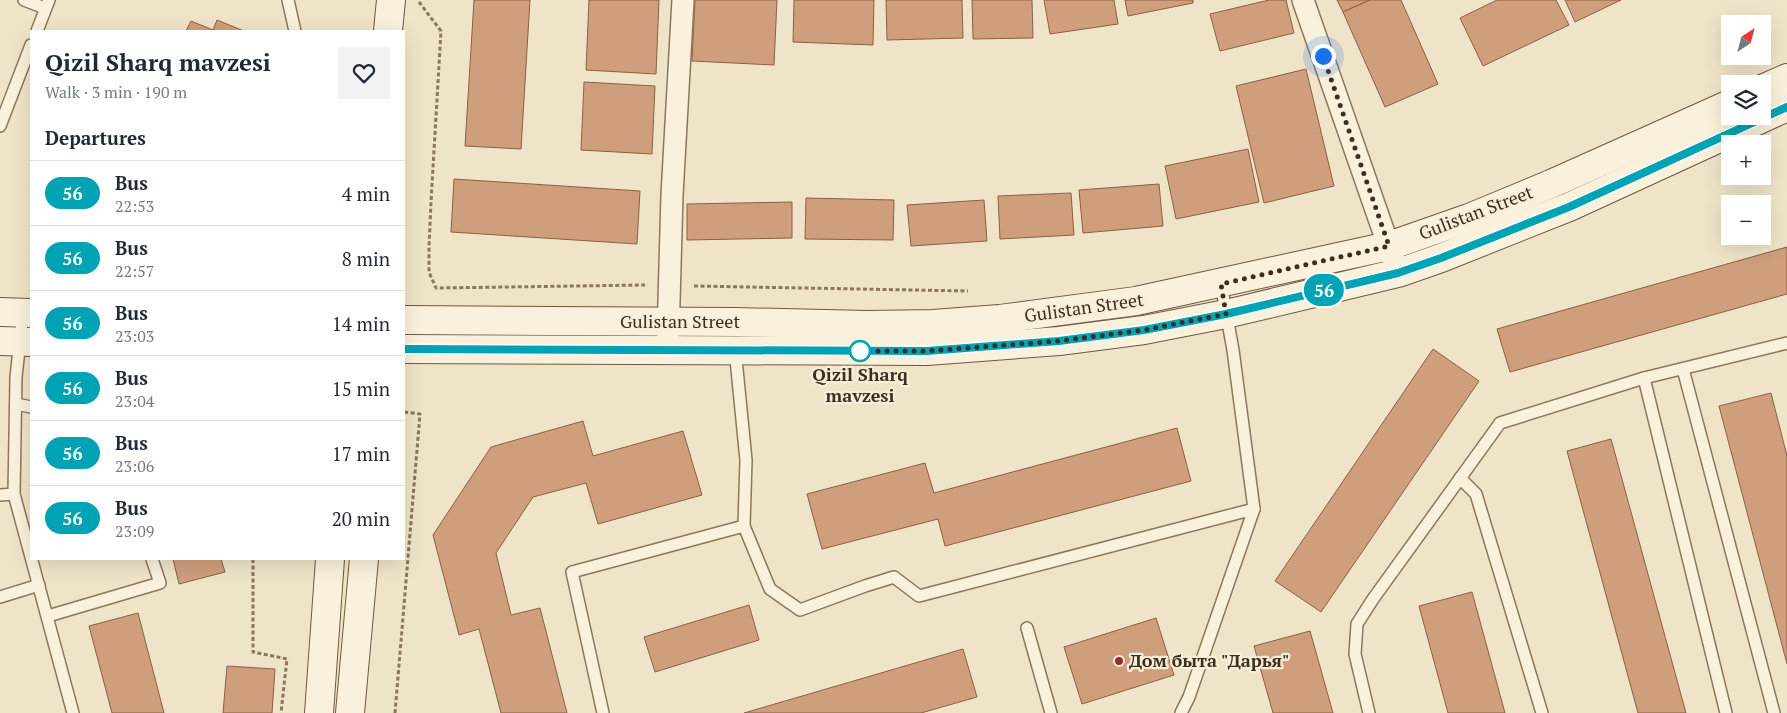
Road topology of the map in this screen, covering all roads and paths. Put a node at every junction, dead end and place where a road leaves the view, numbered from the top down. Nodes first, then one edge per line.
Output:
1 (24, 0) edge
2 (288, 0) edge
3 (391, 0) edge
4 (417, 0) edge
5 (683, 0) edge
6 (1303, 0) edge
7 (47, 4) edge
8 (37, 30) edge
9 (295, 30) edge
10 (388, 30) edge
11 (30, 48) edge
12 (1787, 78) edge
13 (1771, 85) edge
14 (1787, 107) edge
15 (1721, 108) edge
16 (0, 126) edge
17 (1389, 246) junction
18 (1398, 273) junction
19 (1221, 284) junction
20 (670, 285) junction
21 (969, 291) dead end
22 (18, 313) edge
23 (1226, 314) junction
24 (405, 320) edge
25 (669, 322) junction
26 (735, 336) junction
27 (17, 341) edge
28 (1787, 343) edge
29 (405, 349) edge
30 (668, 350) junction
31 (1683, 369) junction
32 (1644, 378) junction
33 (16, 404) junction
34 (30, 407) edge
35 (405, 412) edge
36 (1460, 478) junction
37 (14, 494) junction
38 (0, 495) edge
39 (1254, 509) junction
40 (744, 526) junction
41 (30, 551) edge
42 (32, 560) edge
43 (152, 560) edge
44 (253, 560) edge
45 (330, 560) edge
46 (364, 560) edge
47 (39, 585) junction
48 (0, 598) edge
49 (48, 616) junction
50 (1027, 628) dead end
51 (73, 713) edge
52 (281, 713) edge
53 (319, 713) edge
54 (350, 713) edge
55 (395, 713) edge
56 (603, 713) edge
57 (1051, 713) edge
58 (1181, 713) edge
59 (1370, 713) edge
60 (1542, 713) edge
61 (1726, 713) edge
62 (1774, 713) edge

1 - 7 lane
2 - 9 lane
3 - 10 main road
4 - 20 path
5 - 20 street
6 - 17 street
7 - 8 lane
11 - 16 lane
12 - 13 main road
14 - 18 main road, Gulistan Street
15 - 17 main road, Gulistan Street
17 - 18 street
17 - 19 main road, Gulistan Street
18 - 23 main road, Gulistan Street
19 - 23 lane
19 - 26 main road, Gulistan Street
20 - 21 path
20 - 25 street
22 - 27 lane
23 - 26 main road, Gulistan Street
23 - 39 lane
24 - 25 main road, Gulistan Street
25 - 26 main road, Gulistan Street
25 - 30 street
26 - 30 main road, Gulistan Street
26 - 40 lane
27 - 33 lane
28 - 31 lane
29 - 30 main road, Gulistan Street
31 - 32 lane
31 - 62 lane
32 - 36 lane
32 - 61 lane
33 - 34 lane
33 - 37 lane
35 - 55 path
36 - 59 lane
36 - 60 lane
37 - 38 lane
37 - 41 lane
39 - 40 lane
39 - 58 lane
40 - 56 lane
42 - 47 lane
43 - 49 lane
44 - 52 path
45 - 53 main road
46 - 54 main road
47 - 48 lane
47 - 49 lane
49 - 51 lane
50 - 57 lane

